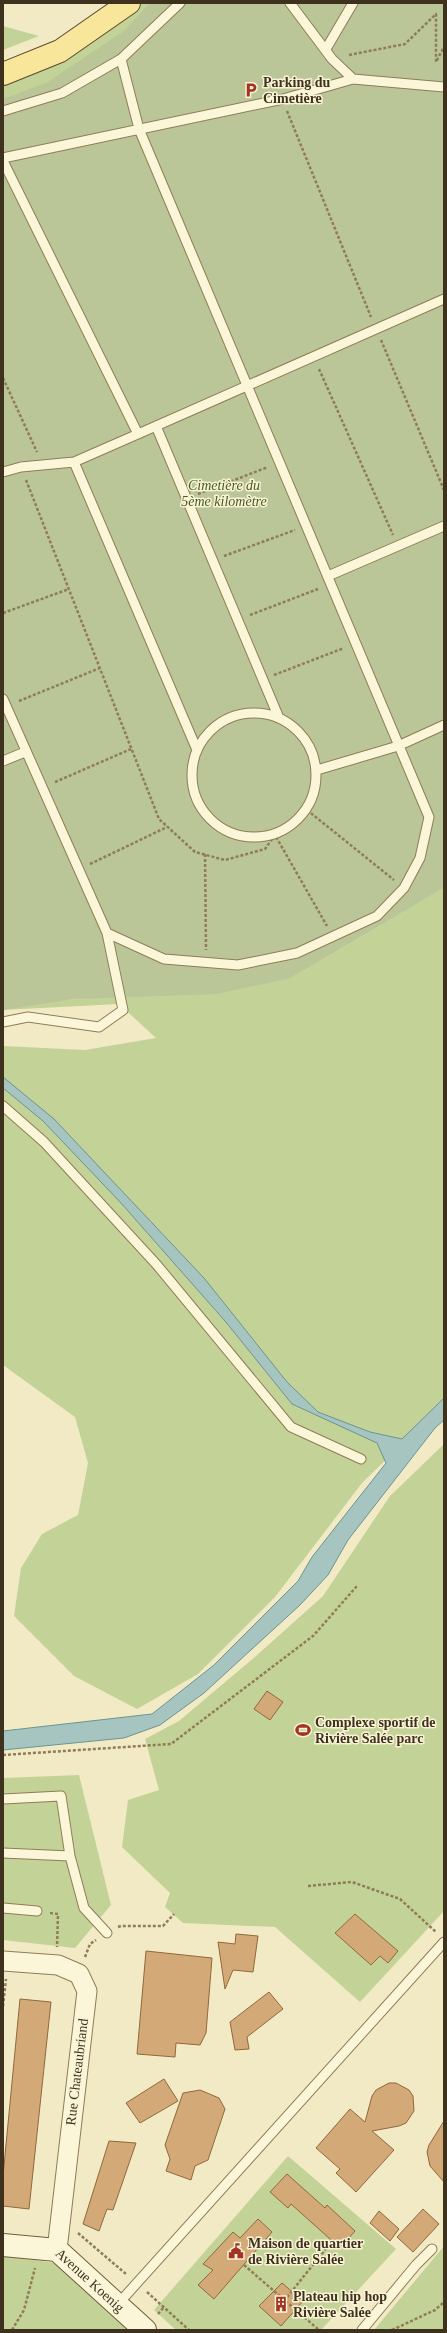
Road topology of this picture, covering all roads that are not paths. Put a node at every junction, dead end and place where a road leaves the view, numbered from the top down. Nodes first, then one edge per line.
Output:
1 (129, 3) edge
2 (180, 3) edge
3 (290, 3) edge
4 (353, 3) edge
5 (326, 49) junction
6 (121, 59) junction
7 (3, 74) edge
8 (353, 79) junction
9 (444, 87) edge
10 (3, 111) edge
11 (139, 129) junction
12 (3, 160) edge
13 (444, 299) edge
14 (246, 384) junction
15 (156, 426) junction
16 (138, 434) junction
17 (74, 462) junction
18 (3, 472) edge
19 (444, 526) edge
20 (330, 580) junction
21 (5, 703) edge
22 (279, 718) junction
23 (444, 725) edge
24 (398, 746) junction
25 (197, 750) junction
26 (25, 752) junction
27 (3, 761) edge
28 (318, 770) junction
29 (107, 933) junction
30 (3, 1022) edge
31 (3, 1106) edge
32 (361, 1459) dead end
33 (3, 1799) edge
34 (3, 1853) edge
35 (70, 1856) junction
36 (3, 1908) edge
37 (37, 1911) road end
38 (107, 1934) dead end
39 (441, 1938) edge
40 (5, 1961) edge
41 (3, 2245) edge
42 (432, 2249) dead end
43 (57, 2250) junction
44 (118, 2304) junction
45 (152, 2322) edge
46 (362, 2330) edge

1 - 7 main road
2 - 6 lane
3 - 5 lane
4 - 5 lane
5 - 8 lane
6 - 10 lane
6 - 11 lane
8 - 9 lane
8 - 11 lane
11 - 12 lane
11 - 14 lane
12 - 16 lane
13 - 14 lane
14 - 15 lane
14 - 20 lane
15 - 16 lane
15 - 22 lane
16 - 17 lane
17 - 18 lane
17 - 25 lane
19 - 20 lane
20 - 24 lane
21 - 26 lane
22 - 25 lane
22 - 28 lane
23 - 24 lane
24 - 28 lane
24 - 29 lane
25 - 28 lane
26 - 27 lane
26 - 29 lane
29 - 30 lane
31 - 32 lane
33 - 35 lane
34 - 35 lane
35 - 38 lane
36 - 37 lane
39 - 44 lane
40 - 43 street, Rue Chateaubriand
41 - 43 main road, Avenue Koenig
42 - 46 lane
43 - 44 main road, Avenue Koenig
44 - 45 main road, Avenue Koenig

